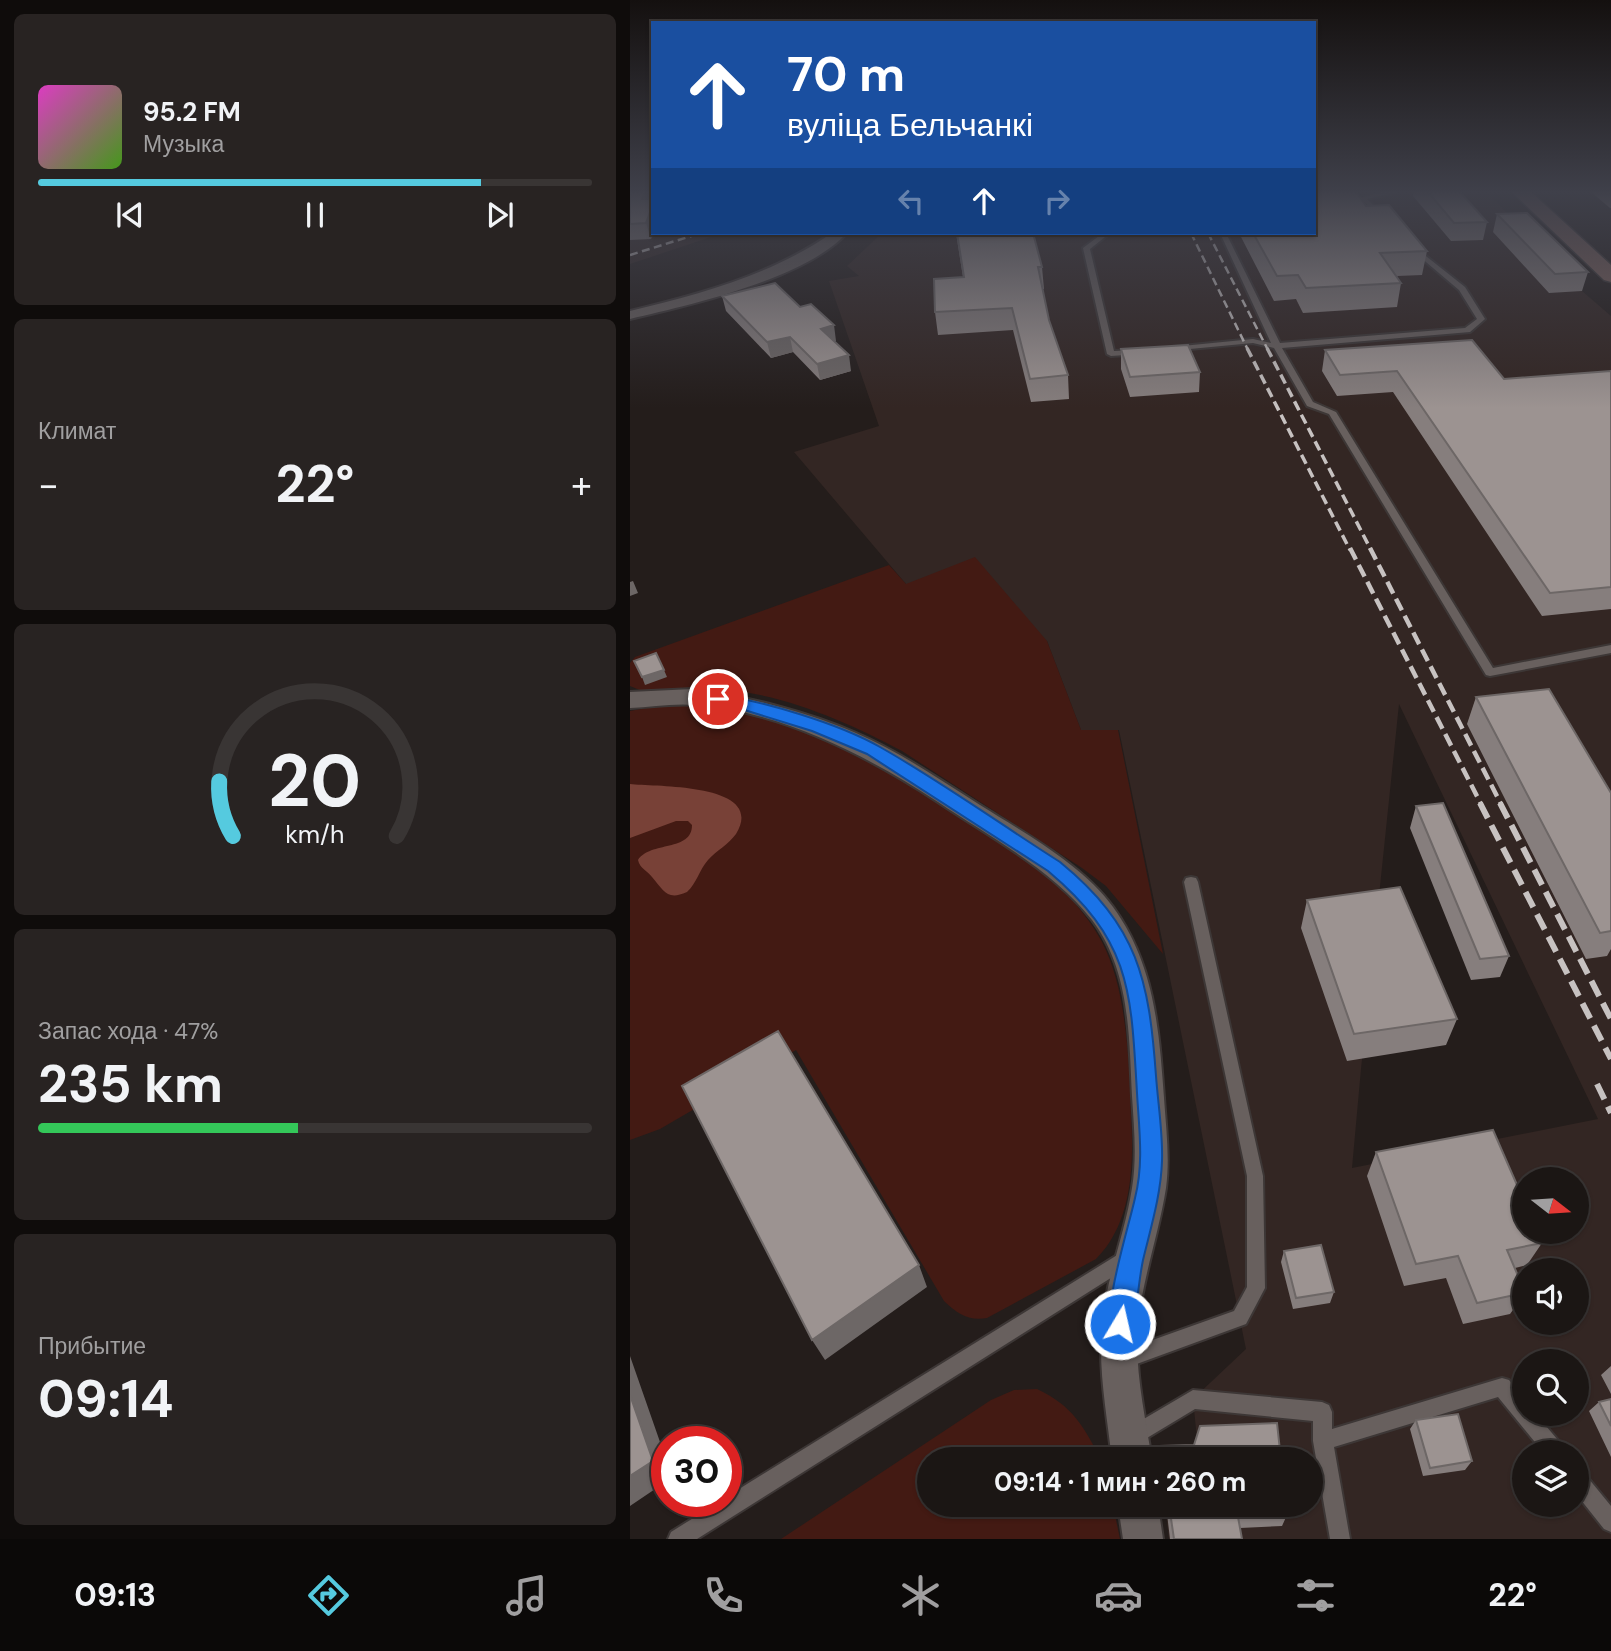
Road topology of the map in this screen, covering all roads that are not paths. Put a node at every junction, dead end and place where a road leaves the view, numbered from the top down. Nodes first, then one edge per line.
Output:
1 (788, 264) edge
2 (1090, 264) edge
3 (1238, 264) edge
4 (1431, 264) edge
5 (630, 315) edge
6 (1277, 346) junction
7 (1164, 349) edge
8 (1151, 351) edge
9 (1611, 649) edge
10 (630, 700) edge
11 (1191, 883) dead end
12 (1133, 1254) junction
13 (1119, 1361) junction
14 (1545, 1440) edge
15 (1323, 1441) junction
16 (1130, 1447) edge
17 (1133, 1447) edge
18 (1589, 1495) edge
19 (1140, 1517) edge
20 (1611, 1522) edge
21 (678, 1539) edge
22 (1143, 1539) edge
23 (1340, 1539) edge

1 - 5 street
2 - 8 lane
3 - 6 lane
4 - 6 lane
6 - 7 lane
6 - 9 lane
10 - 12 street
11 - 13 lane
12 - 13 street
12 - 21 lane
13 - 16 street
14 - 15 lane
15 - 17 lane
15 - 23 lane
18 - 20 lane
19 - 22 street

